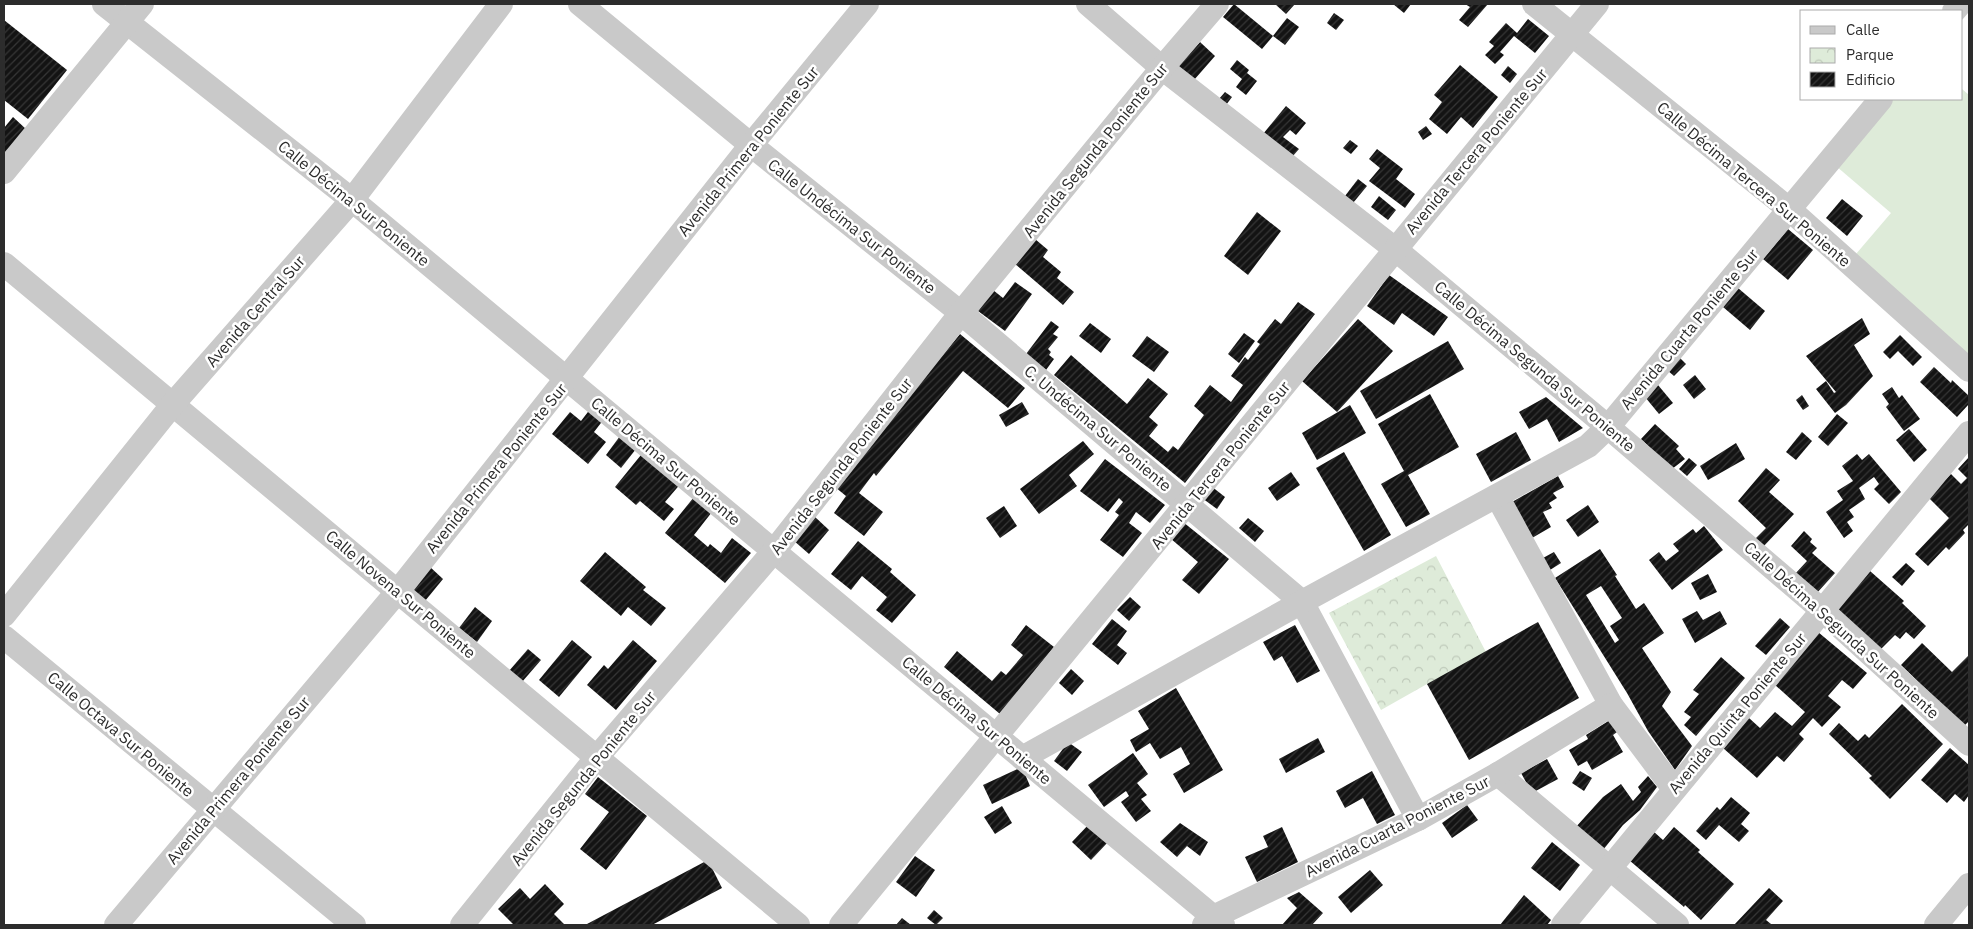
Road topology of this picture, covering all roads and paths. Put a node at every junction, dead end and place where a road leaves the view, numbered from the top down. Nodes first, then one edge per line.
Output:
1 (104, 4) edge
2 (142, 4) edge
3 (501, 4) edge
4 (580, 4) edge
5 (867, 4) edge
6 (1088, 4) edge
7 (1217, 4) edge
8 (1534, 4) edge
9 (1598, 4) edge
10 (127, 22) junction
11 (1572, 35) junction
12 (1162, 68) junction
13 (1880, 100) edge
14 (751, 145) junction
15 (4, 172) edge
16 (352, 200) junction
17 (1789, 209) junction
18 (1395, 249) junction
19 (4, 264) edge
20 (961, 313) junction
21 (1969, 370) edge
22 (567, 379) junction
23 (173, 404) junction
24 (1608, 427) junction
25 (1969, 433) edge
26 (1496, 496) junction
27 (1188, 504) junction
28 (774, 551) junction
29 (398, 591) junction
30 (1302, 602) junction
31 (1822, 610) junction
32 (4, 615) edge
33 (4, 637) edge
34 (1611, 705) junction
35 (997, 737) junction
36 (1969, 744) edge
37 (597, 758) junction
38 (1022, 758) junction
39 (1498, 774) junction
40 (1674, 789) junction
41 (213, 809) junction
42 (1418, 819) junction
43 (1610, 869) junction
44 (1969, 886) edge
45 (1214, 923) edge
46 (116, 925) edge
47 (354, 925) edge
48 (462, 925) edge
49 (798, 925) edge
50 (842, 925) edge
51 (1563, 925) edge
52 (1677, 925) edge
53 (1936, 925) edge

1 - 10 street, Calle Décima Sur Poniente
2 - 10 street
3 - 16 street, Avenida Central Sur
4 - 14 street, Calle Undécima Sur Poniente
5 - 14 street, Avenida Primera Poniente Sur
6 - 12 street, Calle Décima Segunda Sur Poniente
7 - 12 street, Avenida Segunda Poniente Sur
8 - 11 street, Calle Décima Tercera Sur Poniente
9 - 11 street, Avenida Tercera Poniente Sur
10 - 15 street
10 - 16 street, Calle Décima Sur Poniente
11 - 17 street, Calle Décima Tercera Sur Poniente
11 - 18 street, Avenida Tercera Poniente Sur
12 - 18 street, Calle Décima Segunda Sur Poniente
12 - 20 street, Avenida Segunda Poniente Sur
13 - 17 street, Avenida Cuarta Poniente Sur
14 - 20 street, Calle Undécima Sur Poniente
14 - 22 street, Avenida Primera Poniente Sur
16 - 22 street, Calle Décima Sur Poniente
16 - 23 street, Avenida Central Sur
17 - 21 street, Calle Décima Tercera Sur Poniente
17 - 24 street, Avenida Cuarta Poniente Sur
18 - 24 street, Calle Décima Segunda Sur Poniente
18 - 27 street, Avenida Tercera Poniente Sur
19 - 23 street, Calle Novena Sur Poniente
20 - 27 street, C. Undécima Sur Poniente
20 - 28 street, Avenida Segunda Poniente Sur
22 - 28 street, Calle Décima Sur Poniente
22 - 29 street, Avenida Primera Poniente Sur
23 - 29 street, Calle Novena Sur Poniente
23 - 32 street, Avenida Central Sur
24 - 26 street, Avenida Cuarta Poniente Sur
24 - 31 street, Calle Décima Segunda Sur Poniente
25 - 31 street, Avenida Quinta Poniente Sur
26 - 30 street, Avenida Cuarta Poniente Sur
26 - 34 street
27 - 30 street, C. Undécima Sur Poniente
27 - 35 street, Avenida Tercera Poniente Sur
28 - 35 street, Calle Décima Sur Poniente
28 - 37 street, Avenida Segunda Poniente Sur
29 - 37 street, Calle Novena Sur Poniente
29 - 41 street, Avenida Primera Poniente Sur
30 - 38 street, Avenida Cuarta Poniente Sur
30 - 42 street
31 - 36 street, Calle Décima Segunda Sur Poniente
31 - 40 street, Avenida Quinta Poniente Sur
33 - 41 street, Calle Octava Sur Poniente
34 - 39 street, Avenida Cuarta Poniente Sur
34 - 40 street
35 - 38 street, Calle Décima Sur Poniente
35 - 50 street, Avenida Tercera Poniente Sur
37 - 48 street, Avenida Segunda Poniente Sur
37 - 49 street, Calle Novena Sur Poniente
38 - 45 street, Calle Décima Sur Poniente
39 - 42 street, Avenida Cuarta Poniente Sur
39 - 43 street
40 - 43 street, Avenida Quinta Poniente Sur
41 - 46 street, Avenida Primera Poniente Sur
41 - 47 street, Calle Octava Sur Poniente
42 - 45 street, Avenida Cuarta Poniente Sur
43 - 51 street, Avenida Quinta Poniente Sur
43 - 52 street
44 - 53 street

